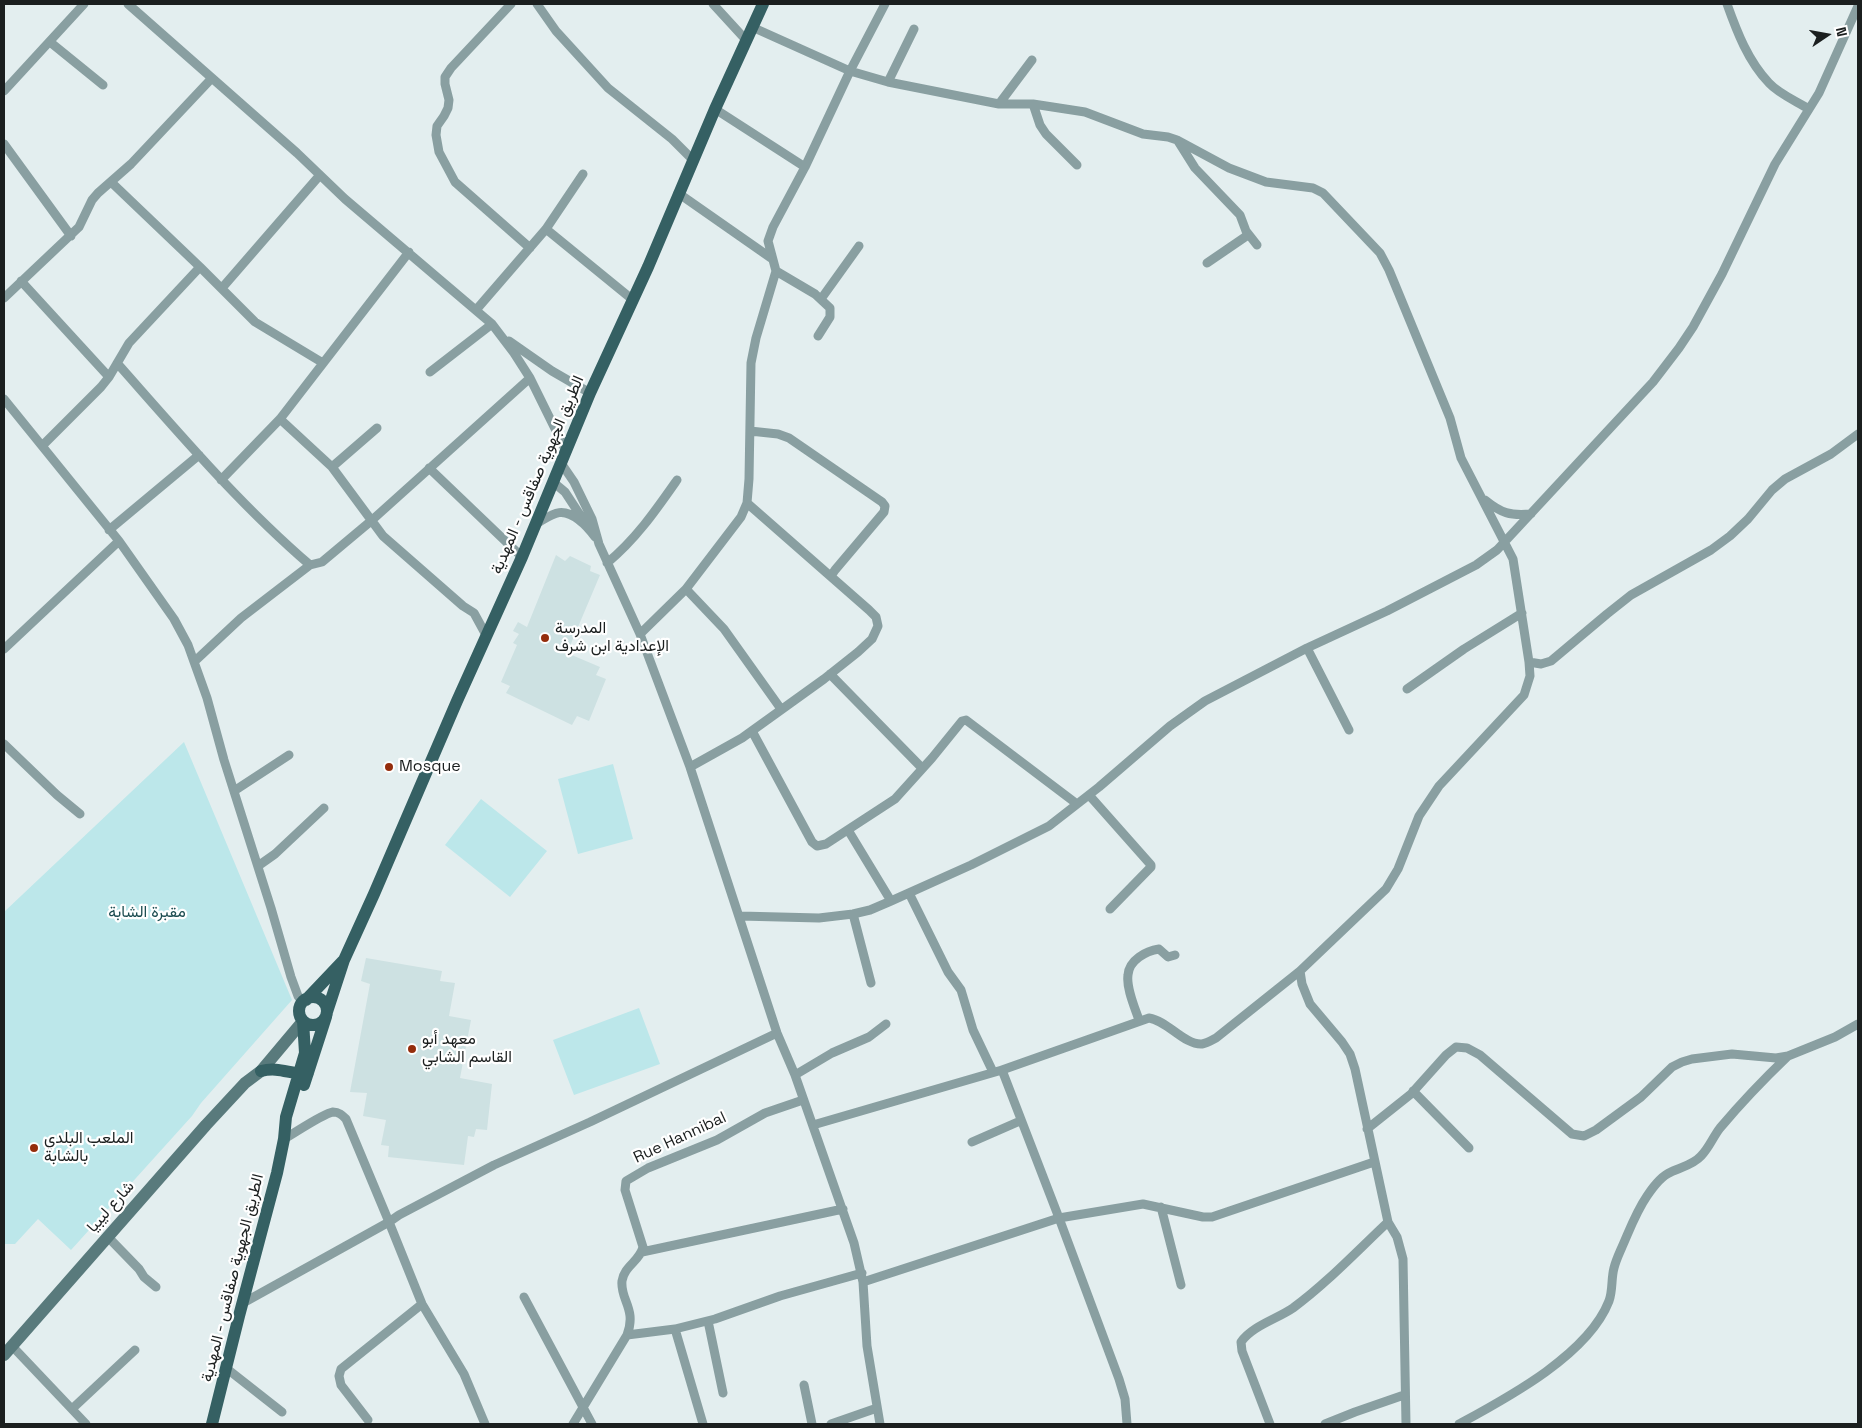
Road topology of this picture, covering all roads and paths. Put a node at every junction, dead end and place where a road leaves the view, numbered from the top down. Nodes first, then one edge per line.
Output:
1 (84, 4) edge
2 (128, 4) edge
3 (511, 4) edge
4 (713, 4) edge
5 (763, 4) edge
6 (885, 4) edge
7 (1727, 4) edge
8 (537, 6) edge
9 (1858, 6) edge
10 (752, 27) junction
11 (914, 29) dead end
12 (746, 40) junction
13 (50, 42) junction
14 (1032, 60) dead end
15 (850, 71) junction
16 (212, 78) junction
17 (888, 82) junction
18 (103, 85) dead end
19 (4, 91) edge
20 (998, 104) junction
21 (1033, 104) junction
22 (715, 109) junction
23 (1809, 110) junction
24 (1178, 140) junction
25 (4, 144) edge
26 (693, 160) junction
27 (1077, 165) dead end
28 (805, 167) junction
29 (583, 174) dead end
30 (320, 175) junction
31 (111, 182) junction
32 (678, 193) junction
33 (546, 230) junction
34 (1248, 235) junction
35 (71, 236) junction
36 (1257, 245) dead end
37 (859, 246) dead end
38 (530, 248) junction
39 (409, 252) junction
40 (771, 258) junction
41 (1207, 263) dead end
42 (200, 266) junction
43 (776, 271) junction
44 (21, 282) junction
45 (222, 288) junction
46 (4, 298) edge
47 (821, 299) junction
48 (633, 300) junction
49 (476, 310) junction
50 (492, 324) junction
51 (500, 334) junction
52 (818, 336) dead end
53 (323, 363) junction
54 (117, 364) junction
55 (430, 372) dead end
56 (109, 377) junction
57 (530, 378) junction
58 (590, 393) junction
59 (4, 399) edge
60 (280, 419) junction
61 (377, 428) dead end
62 (750, 431) junction
63 (1858, 434) edge
64 (43, 445) junction
65 (566, 451) junction
66 (199, 455) junction
67 (561, 463) junction
68 (332, 467) junction
69 (429, 468) junction
70 (221, 480) junction
71 (678, 480) dead end
72 (553, 482) junction
73 (1482, 499) junction
74 (747, 503) junction
75 (1531, 514) junction
76 (371, 521) junction
77 (536, 524) junction
78 (588, 527) junction
79 (109, 530) junction
80 (1504, 540) junction
81 (119, 541) junction
82 (599, 544) junction
83 (522, 557) junction
84 (607, 563) junction
85 (310, 565) junction
86 (831, 576) junction
87 (686, 590) junction
88 (1522, 613) junction
89 (486, 634) junction
90 (640, 634) junction
91 (1307, 648) junction
92 (4, 649) edge
93 (195, 661) junction
94 (1529, 662) junction
95 (830, 674) junction
96 (1407, 689) dead end
97 (781, 709) junction
98 (1349, 730) dead end
99 (752, 731) junction
100 (4, 744) edge
101 (289, 755) dead end
102 (690, 767) junction
103 (922, 768) junction
104 (234, 791) junction
105 (1089, 795) junction
106 (1076, 804) junction
107 (324, 808) dead end
108 (80, 814) dead end
109 (848, 830) junction
110 (258, 866) junction
111 (909, 893) junction
112 (891, 901) junction
113 (1110, 909) dead end
114 (853, 914) junction
115 (740, 916) junction
116 (1175, 956) dead end
117 (344, 960) junction
118 (1300, 970) junction
119 (871, 983) dead end
120 (303, 1009) junction
121 (326, 1015) junction
122 (1140, 1020) junction
123 (886, 1024) dead end
124 (1858, 1024) edge
125 (777, 1033) junction
126 (1788, 1056) junction
127 (261, 1071) junction
128 (997, 1071) junction
129 (304, 1073) junction
130 (795, 1075) junction
131 (245, 1083) junction
132 (1413, 1091) junction
133 (803, 1100) junction
134 (1020, 1121) junction
135 (813, 1126) junction
136 (1367, 1129) junction
137 (284, 1139) junction
138 (972, 1142) dead end
139 (1469, 1148) dead end
140 (1374, 1162) junction
141 (1161, 1208) junction
142 (843, 1209) junction
143 (1059, 1218) junction
144 (389, 1222) junction
145 (1388, 1222) junction
146 (108, 1236) junction
147 (642, 1252) junction
148 (862, 1278) junction
149 (1181, 1286) dead end
150 (156, 1287) dead end
151 (524, 1297) dead end
152 (243, 1303) junction
153 (422, 1304) junction
154 (708, 1321) junction
155 (675, 1329) junction
156 (627, 1335) junction
157 (8, 1350) edge
158 (135, 1350) dead end
159 (226, 1368) junction
160 (804, 1386) dead end
161 (723, 1393) dead end
162 (1404, 1396) junction
163 (73, 1408) junction
164 (877, 1408) junction
165 (583, 1409) junction
166 (282, 1412) dead end
167 (368, 1420) dead end
168 (86, 1424) edge
169 (212, 1424) edge
170 (485, 1424) edge
171 (572, 1424) edge
172 (592, 1424) edge
173 (704, 1424) edge
174 (812, 1424) edge
175 (831, 1424) edge
176 (880, 1424) edge
177 (1127, 1424) edge
178 (1270, 1424) edge
179 (1325, 1424) edge
180 (1406, 1424) edge
181 (1459, 1424) edge

1 - 13 street
2 - 16 street
3 - 38 street
4 - 12 street
5 - 10 main road, الطريق الجهوية صفاقس - المهدية
6 - 15 street
7 - 23 street
8 - 26 street
9 - 23 street
10 - 12 main road, الطريق الجهوية صفاقس - المهدية
10 - 15 street
11 - 17 street
12 - 22 main road, الطريق الجهوية صفاقس - المهدية
13 - 18 street
13 - 19 street
14 - 20 street
15 - 17 street
15 - 28 street
16 - 30 street
16 - 31 street
17 - 20 street
20 - 21 street
21 - 24 street
21 - 27 street
22 - 26 main road, الطريق الجهوية صفاقس - المهدية
22 - 28 street
23 - 75 street
24 - 34 street
24 - 73 street
25 - 35 street
26 - 32 main road, الطريق الجهوية صفاقس - المهدية
28 - 40 street
29 - 33 street
30 - 39 street
30 - 45 street
31 - 35 street
31 - 42 street
32 - 40 street
32 - 48 main road, الطريق الجهوية صفاقس - المهدية
33 - 38 street
33 - 48 street
34 - 36 street
34 - 41 street
35 - 44 street
37 - 47 street
38 - 49 street
39 - 49 street
39 - 53 street
40 - 43 street
42 - 45 street
42 - 54 street
43 - 47 street
43 - 62 street
44 - 46 street
44 - 56 street
45 - 53 street
47 - 52 street
48 - 58 main road, الطريق الجهوية صفاقس - المهدية
49 - 50 street
50 - 51 street
50 - 55 street
51 - 57 street
51 - 58 street
53 - 60 street
54 - 56 street
54 - 66 street
56 - 64 street
57 - 65 street
57 - 69 street
58 - 65 main road, الطريق الجهوية صفاقس - المهدية
59 - 64 street
60 - 68 street
60 - 70 street
61 - 68 street
62 - 74 street
62 - 86 street
63 - 94 street
64 - 79 street
65 - 67 main road, الطريق الجهوية صفاقس - المهدية
66 - 70 street
66 - 79 street
67 - 72 main road, الطريق الجهوية صفاقس - المهدية
67 - 82 street
68 - 76 street
69 - 76 street
69 - 83 street
70 - 85 street
71 - 84 street
72 - 77 main road, الطريق الجهوية صفاقس - المهدية
72 - 78 street
73 - 75 street
73 - 80 street
74 - 86 street
74 - 87 street
75 - 80 street
76 - 85 street
76 - 89 street
77 - 78 street
77 - 83 main road, الطريق الجهوية صفاقس - المهدية
78 - 82 street
79 - 81 street
80 - 88 street
80 - 91 street
81 - 92 street
81 - 93 street
82 - 84 street
83 - 89 main road, الطريق الجهوية صفاقس - المهدية
84 - 90 street
85 - 93 street
86 - 95 street
87 - 90 street
87 - 97 street
88 - 94 street
88 - 96 street
89 - 117 main road, الطريق الجهوية صفاقس - المهدية
90 - 102 street
91 - 98 street
91 - 105 street
93 - 104 street
94 - 118 street
95 - 97 street
95 - 103 street
97 - 99 street
99 - 102 street
99 - 109 street
100 - 108 street
101 - 104 street
102 - 115 street
103 - 106 street
103 - 109 street
104 - 110 street
105 - 106 street
105 - 113 street
106 - 111 street
107 - 110 street
109 - 112 street
110 - 120 street
111 - 112 street
111 - 128 street
112 - 114 street
114 - 115 street
114 - 119 street
115 - 125 street
116 - 122 street
117 - 120 main road, الطريق الجهوية صفاقس - المهدية
117 - 121 main road, الطريق الجهوية صفاقس - المهدية
118 - 122 street
118 - 136 street
120 - 121 main road
120 - 121 main road
120 - 127 main road, شارع ليبيا
120 - 129 main road, الطريق الجهوية صفاقس - المهدية
120 - 131 main road, شارع ليبيا
121 - 129 main road, الطريق الجهوية صفاقس - المهدية
122 - 128 street
123 - 130 street
124 - 126 street
125 - 130 street
125 - 144 street
126 - 132 street
126 - 181 street
127 - 129 main road
127 - 131 main road, شارع ليبيا
128 - 134 street
128 - 135 street
129 - 137 main road, الطريق الجهوية صفاقس - المهدية
130 - 133 street
131 - 146 main road, شارع ليبيا
132 - 136 street
132 - 139 street
133 - 135 street
133 - 147 street, Rue Hannibal
134 - 138 street
134 - 143 street
135 - 142 street
136 - 140 street
137 - 144 street
137 - 152 main road, الطريق الجهوية صفاقس - المهدية
140 - 141 street
140 - 145 street
141 - 143 street
141 - 149 street
142 - 147 street
142 - 148 street
143 - 148 street
143 - 177 street
144 - 152 street
144 - 153 street
145 - 162 street
145 - 178 street
146 - 150 street
146 - 157 main road, شارع ليبيا
147 - 156 street
148 - 154 street
148 - 164 street
151 - 165 street
152 - 159 main road, الطريق الجهوية صفاقس - المهدية
153 - 167 street
153 - 170 street
154 - 155 street
154 - 161 street
155 - 156 street
155 - 173 street
156 - 165 street
157 - 163 street
158 - 163 street
159 - 166 street
159 - 169 main road, الطريق الجهوية صفاقس - المهدية
160 - 174 street
162 - 179 street
162 - 180 street
163 - 168 street
164 - 175 street
164 - 176 street
165 - 171 street
165 - 172 street

